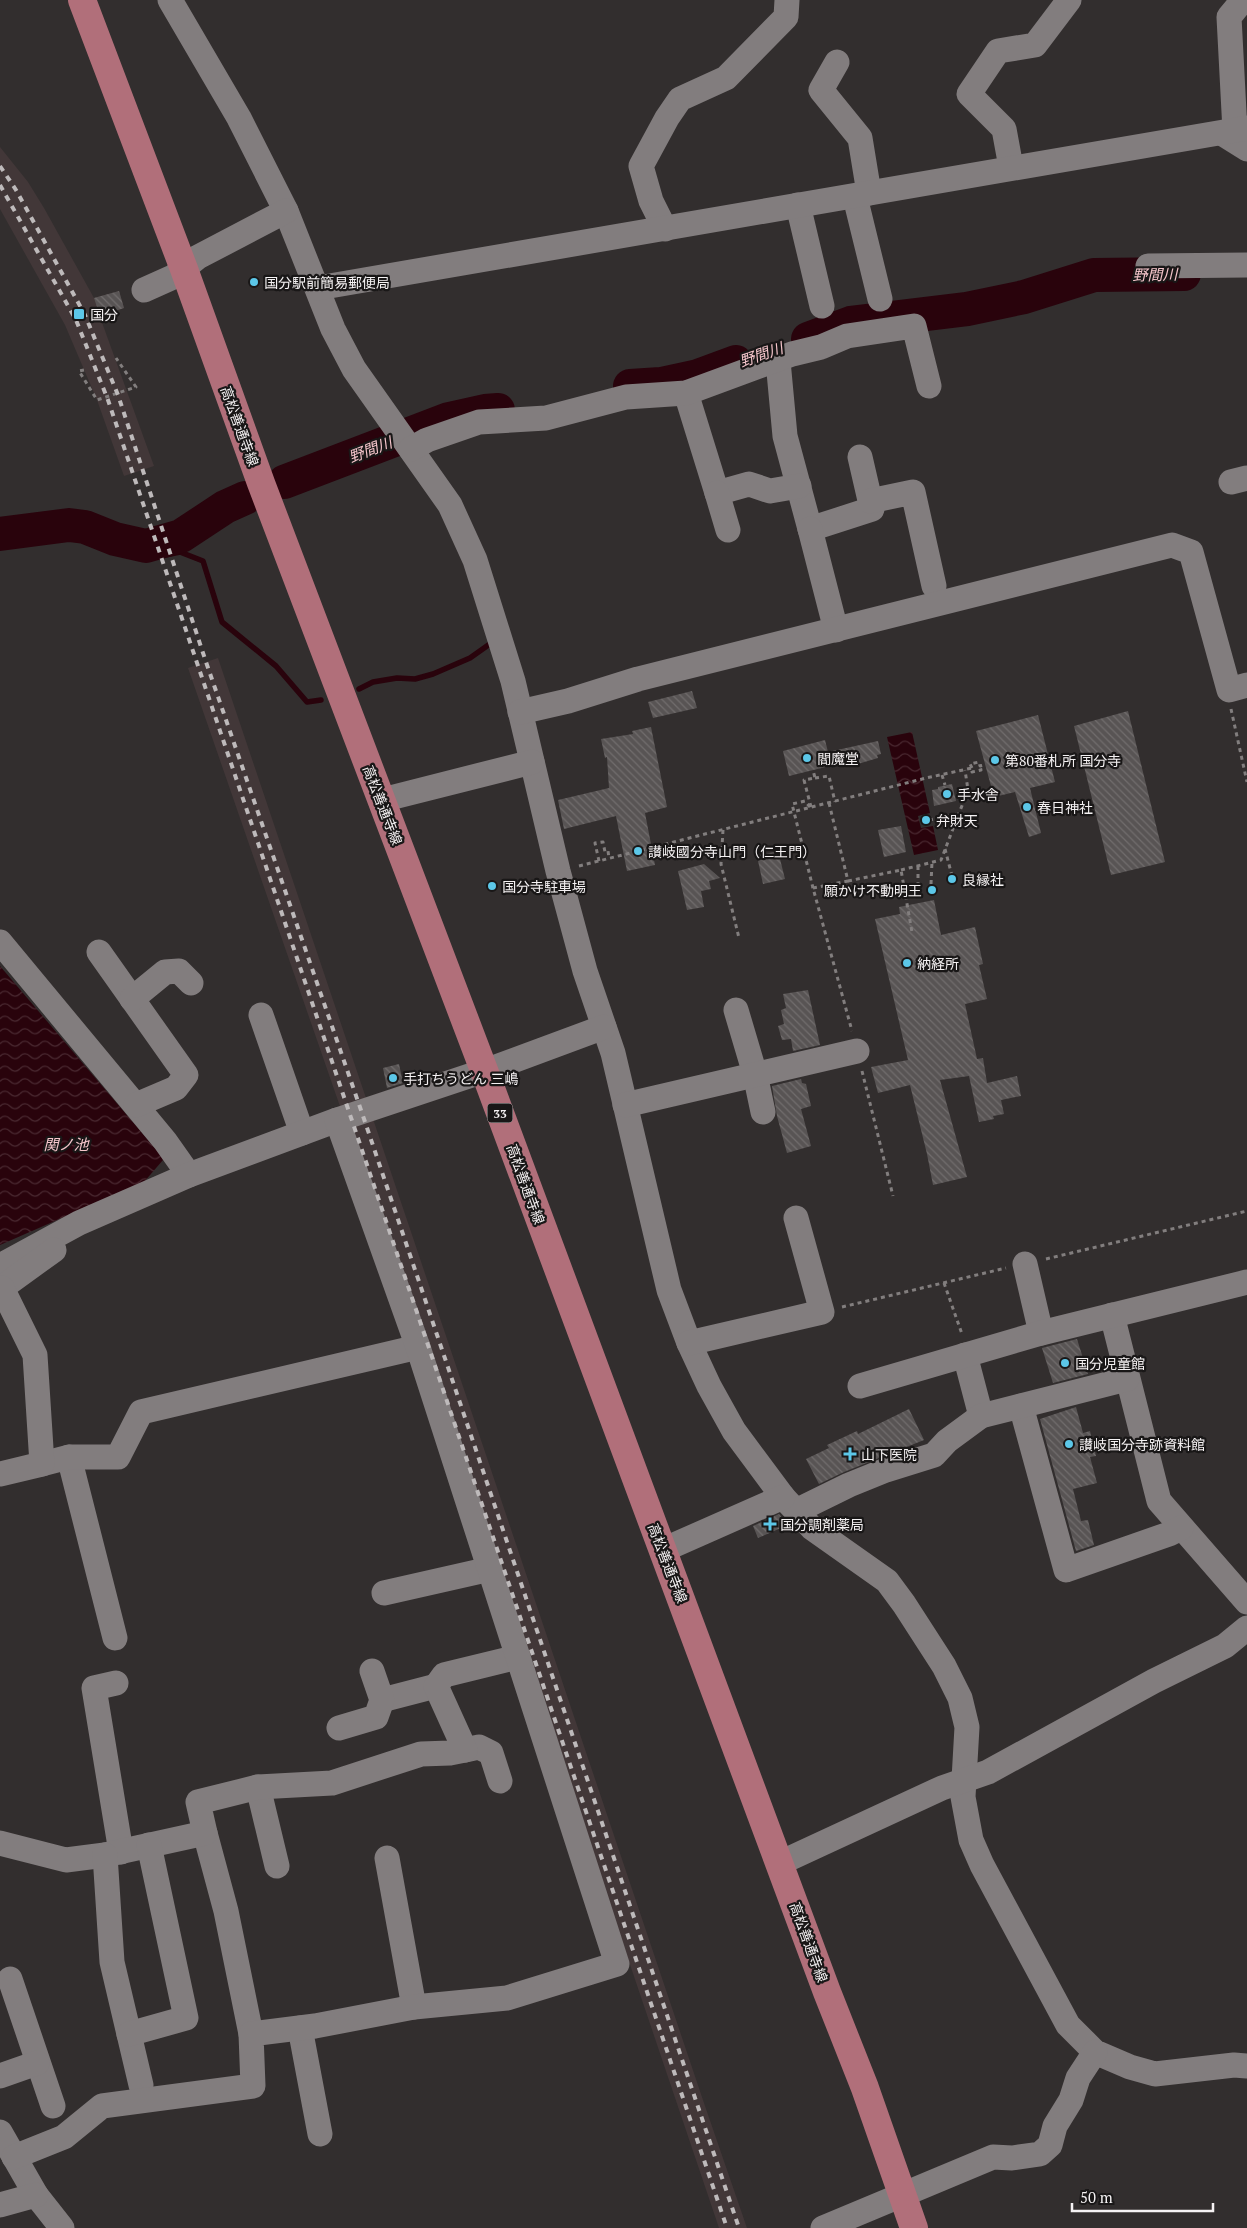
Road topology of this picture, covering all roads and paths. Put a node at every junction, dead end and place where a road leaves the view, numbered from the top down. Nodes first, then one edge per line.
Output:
1 (82, 0) edge
2 (787, 0) edge
3 (1069, 0) edge
4 (1243, 0) edge
5 (176, 2) edge
6 (837, 62) dead end
7 (1238, 135) edge
8 (1011, 167) junction
9 (862, 195) junction
10 (798, 206) junction
11 (286, 211) junction
12 (665, 230) junction
13 (1247, 265) edge
14 (1148, 266) dead end
15 (184, 269) junction
16 (318, 288) junction
17 (144, 290) dead end
18 (880, 299) dead end
19 (822, 306) dead end
20 (116, 358) dead end
21 (778, 361) junction
22 (84, 370) dead end
23 (929, 386) dead end
24 (686, 393) junction
25 (405, 441) junction
26 (860, 457) dead end
27 (799, 486) junction
28 (717, 493) junction
29 (870, 501) junction
30 (810, 529) junction
31 (728, 530) dead end
32 (934, 586) dead end
33 (836, 630) junction
34 (1238, 688) edge
35 (520, 712) junction
36 (532, 762) junction
37 (985, 764) dead end
38 (813, 770) dead end
39 (965, 770) junction
40 (942, 775) junction
41 (815, 778) junction
42 (1247, 782) edge
43 (945, 785) dead end
44 (382, 800) junction
45 (835, 802) junction
46 (828, 803) junction
47 (811, 807) junction
48 (794, 812) junction
49 (958, 814) junction
50 (930, 820) dead end
51 (723, 830) junction
52 (945, 848) junction
53 (609, 858) junction
54 (932, 862) junction
55 (918, 866) junction
56 (901, 870) junction
57 (952, 876) dead end
58 (848, 881) junction
59 (931, 884) dead end
60 (918, 886) dead end
61 (813, 888) junction
62 (912, 932) dead end
63 (739, 938) dead end
64 (0, 942) edge
65 (99, 952) dead end
66 (191, 983) dead end
67 (132, 999) junction
68 (736, 1010) dead end
69 (261, 1015) dead end
70 (604, 1027) junction
71 (857, 1051) junction
72 (485, 1071) junction
73 (755, 1074) junction
74 (136, 1105) junction
75 (625, 1105) junction
76 (763, 1112) dead end
77 (337, 1120) junction
78 (302, 1133) junction
79 (189, 1175) junction
80 (893, 1196) dead end
81 (796, 1218) dead end
82 (1025, 1264) dead end
83 (1, 1281) edge
84 (1247, 1282) edge
85 (944, 1283) dead end
86 (1112, 1315) junction
87 (1040, 1333) junction
88 (689, 1343) junction
89 (418, 1347) junction
90 (965, 1355) junction
91 (1127, 1379) junction
92 (860, 1386) dead end
93 (1021, 1406) junction
94 (981, 1416) junction
95 (69, 1457) junction
96 (42, 1464) junction
97 (0, 1474) edge
98 (790, 1504) junction
99 (1182, 1528) junction
100 (663, 1550) junction
101 (490, 1569) junction
102 (384, 1594) dead end
103 (1247, 1602) edge
104 (1247, 1628) edge
105 (115, 1638) dead end
106 (518, 1657) junction
107 (372, 1671) dead end
108 (116, 1683) dead end
109 (436, 1686) junction
110 (382, 1700) junction
111 (467, 1717) dead end
112 (339, 1728) dead end
113 (472, 1748) junction
114 (500, 1781) dead end
115 (964, 1781) junction
116 (258, 1787) junction
117 (205, 1833) junction
118 (0, 1843) edge
119 (149, 1845) junction
120 (113, 1853) junction
121 (387, 1858) dead end
122 (780, 1863) junction
123 (277, 1866) dead end
124 (10, 1979) dead end
125 (414, 2007) junction
126 (300, 2028) junction
127 (129, 2034) junction
128 (251, 2034) junction
129 (1095, 2052) junction
130 (37, 2063) junction
131 (1247, 2066) edge
132 (0, 2076) edge
133 (140, 2086) dead end
134 (53, 2106) dead end
135 (0, 2132) edge
136 (320, 2134) dead end
137 (14, 2157) junction
138 (36, 2194) junction
139 (901, 2194) junction
140 (0, 2205) edge
141 (62, 2228) edge
142 (823, 2228) edge
143 (914, 2228) edge

1 - 15 main road, 高松善通寺線 / 33
2 - 12 street
3 - 8 street
4 - 7 street
5 - 11 street
6 - 9 street
7 - 8 street
8 - 9 street
9 - 10 street
9 - 18 street
10 - 12 street
10 - 19 street
11 - 15 street
11 - 16 street
12 - 16 street
13 - 14 street
15 - 17 street
15 - 44 main road, 高松善通寺線 / 33
16 - 25 street
20 - 22 path
21 - 23 street
21 - 24 street
21 - 27 street
24 - 25 street
24 - 28 street
25 - 35 street
26 - 29 street
27 - 28 street
27 - 30 street
28 - 31 street
29 - 30 street
29 - 32 street
30 - 33 street
33 - 34 street
33 - 35 street
34 - 42 path
35 - 36 street
36 - 44 street
36 - 70 street
37 - 39 path
38 - 41 path
39 - 40 path
39 - 49 path
40 - 43 path
40 - 45 path
41 - 45 path
41 - 47 path
44 - 72 main road, 高松善通寺線 / 33
45 - 46 path
46 - 47 path
46 - 58 path
47 - 48 path
47 - 48 path
48 - 51 path
48 - 61 path
49 - 50 path
49 - 52 path
51 - 53 path
51 - 63 path
52 - 54 path
52 - 57 path
53 - 53 path
54 - 55 path
54 - 59 path
55 - 56 path
55 - 60 path
56 - 58 path
56 - 62 path
58 - 61 path
61 - 71 path
64 - 74 street
65 - 67 street
66 - 67 street
67 - 74 street
68 - 73 street
69 - 78 street
70 - 72 street
70 - 75 street
71 - 73 street
71 - 80 path
72 - 77 street
72 - 100 main road, 高松善通寺線 / 33
73 - 75 street
73 - 76 street
74 - 79 street
75 - 88 street
77 - 78 street
77 - 89 street
78 - 79 street
79 - 83 street
81 - 88 street
82 - 87 street
83 - 96 street
84 - 86 street
85 - 90 path
86 - 87 street
86 - 91 street
87 - 90 street
88 - 98 street
89 - 95 street
89 - 101 street
90 - 92 street
90 - 94 street
91 - 93 street
91 - 99 street
93 - 94 street
93 - 99 street
94 - 98 street
95 - 96 street
95 - 105 street
96 - 97 street
98 - 100 street
98 - 115 street
99 - 103 street
100 - 122 main road, 高松善通寺線 / 33
101 - 102 street
101 - 106 street
104 - 115 street
106 - 109 street
106 - 125 street
107 - 110 street
108 - 120 street
109 - 110 street
109 - 113 street
110 - 112 street
111 - 113 street
113 - 114 street
113 - 116 street
115 - 122 street
115 - 129 street
116 - 117 street
116 - 123 street
117 - 119 street
117 - 128 street
118 - 120 street
119 - 120 street
119 - 127 street
120 - 127 street
121 - 125 street
122 - 139 main road, 高松善通寺線 / 33
124 - 130 street
125 - 126 street
126 - 128 street
126 - 136 street
127 - 133 street
128 - 137 street
129 - 131 street
129 - 139 street
130 - 132 street
130 - 134 street
135 - 137 street
137 - 138 street
138 - 140 street
138 - 141 street
139 - 142 street
139 - 143 main road, 高松善通寺線 / 33

